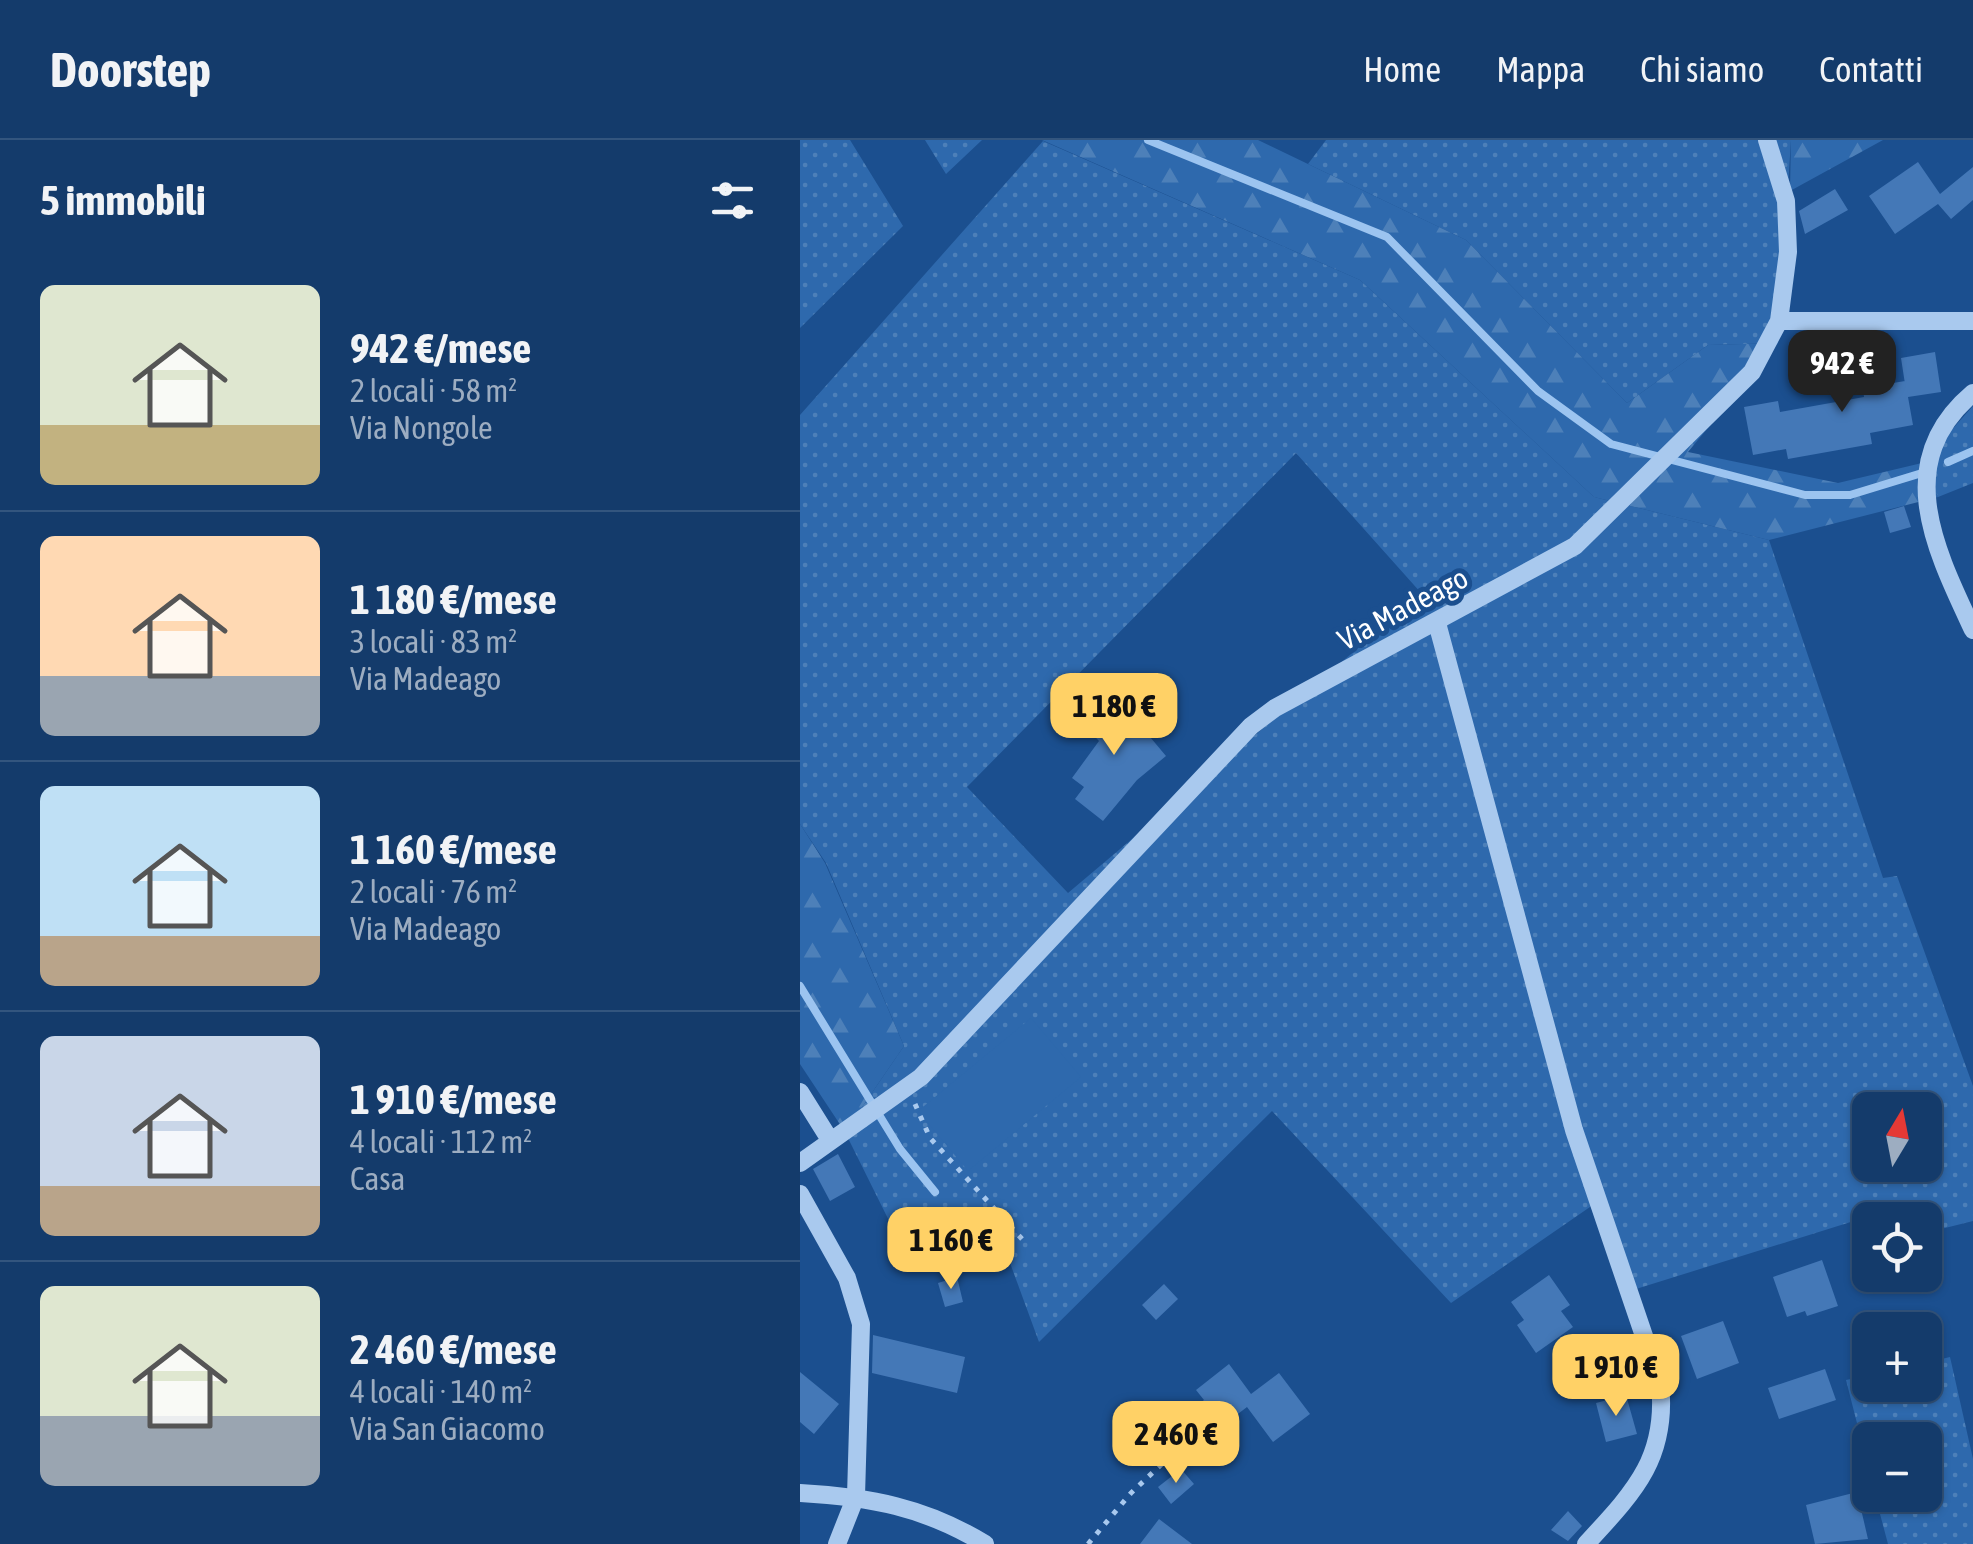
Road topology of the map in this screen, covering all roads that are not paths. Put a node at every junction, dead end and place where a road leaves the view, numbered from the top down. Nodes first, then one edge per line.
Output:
1 (1767, 140) edge
2 (1778, 321) junction
3 (1973, 321) edge
4 (1973, 393) edge
5 (1437, 622) junction
6 (1973, 630) edge
7 (800, 1092) edge
8 (830, 1140) junction
9 (800, 1163) edge
10 (800, 1194) edge
11 (800, 1493) edge
12 (856, 1496) junction
13 (837, 1544) edge
14 (984, 1544) edge
15 (1586, 1544) edge

1 - 2 street, Via Madeago
2 - 3 street
2 - 5 street, Via Madeago
4 - 6 street
5 - 8 street, Via Madeago
5 - 15 street
7 - 8 street
8 - 9 street, Via Madeago
10 - 12 street
11 - 12 street
12 - 13 street
12 - 14 street

